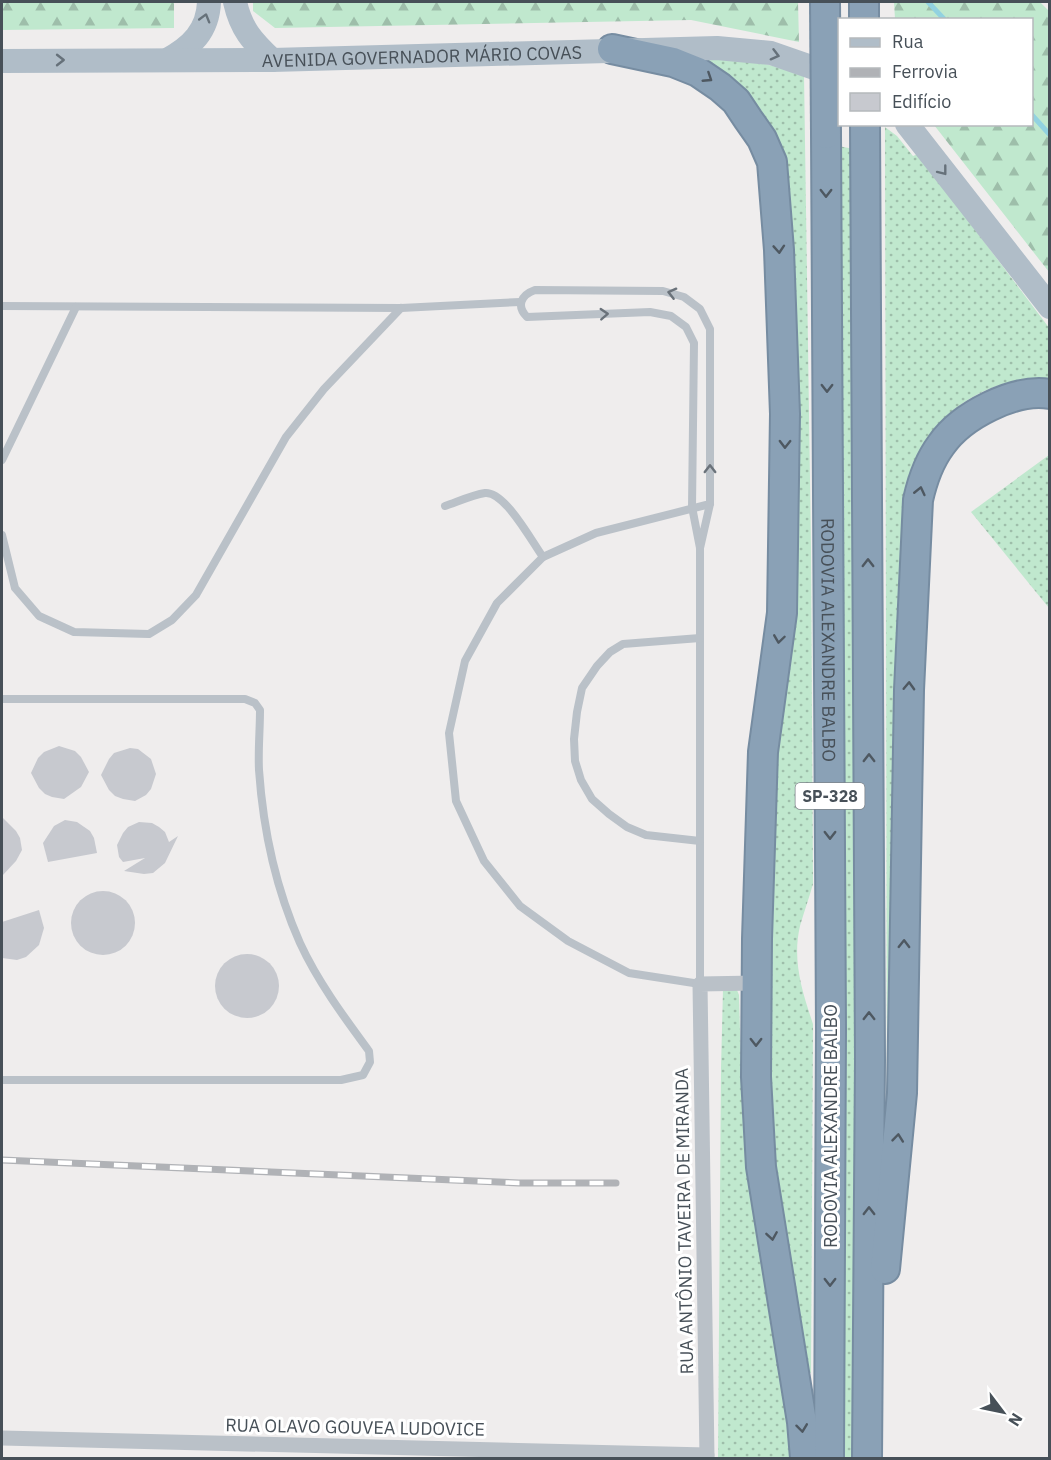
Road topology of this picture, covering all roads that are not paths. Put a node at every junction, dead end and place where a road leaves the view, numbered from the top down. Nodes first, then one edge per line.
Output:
1 (208, 2) edge
2 (235, 2) edge
3 (825, 2) edge
4 (864, 2) edge
5 (864, 18) edge
6 (612, 49) junction
7 (167, 60) junction
8 (272, 60) junction
9 (2, 61) edge
10 (838, 76) edge
11 (909, 126) edge
12 (866, 133) edge
13 (520, 302) junction
14 (2, 306) edge
15 (76, 307) junction
16 (401, 308) junction
17 (1050, 308) edge
18 (1050, 394) edge
19 (2, 460) edge
20 (710, 504) junction
21 (445, 506) dead end
22 (692, 507) junction
23 (2, 535) edge
24 (700, 548) junction
25 (543, 557) junction
26 (700, 638) junction
27 (2, 699) edge
28 (700, 842) junction
29 (756, 983) junction
30 (700, 984) junction
31 (2, 1080) edge
32 (2, 1438) edge
33 (296, 1452) edge
34 (867, 1453) edge
35 (707, 1457) edge
36 (806, 1458) edge
37 (829, 1458) edge

7 -> 1 main road
2 - 8 main road
3 -> 37 highway, RODOVIA ALEXANDRE BALBO / SP-328, bridge
4 - 5 highway
6 - 8 main road, AVENIDA GOVERNADOR MÁRIO COVAS
6 -> 10 main road, AVENIDA GOVERNADOR MÁRIO COVAS
6 -> 29 highway
7 - 8 main road, AVENIDA GOVERNADOR MÁRIO COVAS
9 -> 7 main road, AVENIDA GOVERNADOR MÁRIO COVAS
11 -> 17 main road
34 -> 12 highway, SP-328
13 - 16 lane
20 -> 13 lane
13 -> 22 lane
14 - 15 lane
15 - 16 lane
15 - 19 lane
16 - 23 lane
34 -> 18 highway
20 - 22 lane
20 - 24 lane
21 - 25 lane
22 - 24 lane
22 - 25 lane
24 - 26 lane
25 - 30 lane
26 - 28 lane
26 - 28 lane
27 - 31 lane
28 - 30 lane
29 - 30 street
29 -> 36 highway
30 - 35 street, RUA ANTÔNIO TAVEIRA DE MIRANDA
32 - 33 street, RUA OLAVO GOUVEA LUDOVICE
33 - 35 street, RUA OLAVO GOUVEA LUDOVICE

